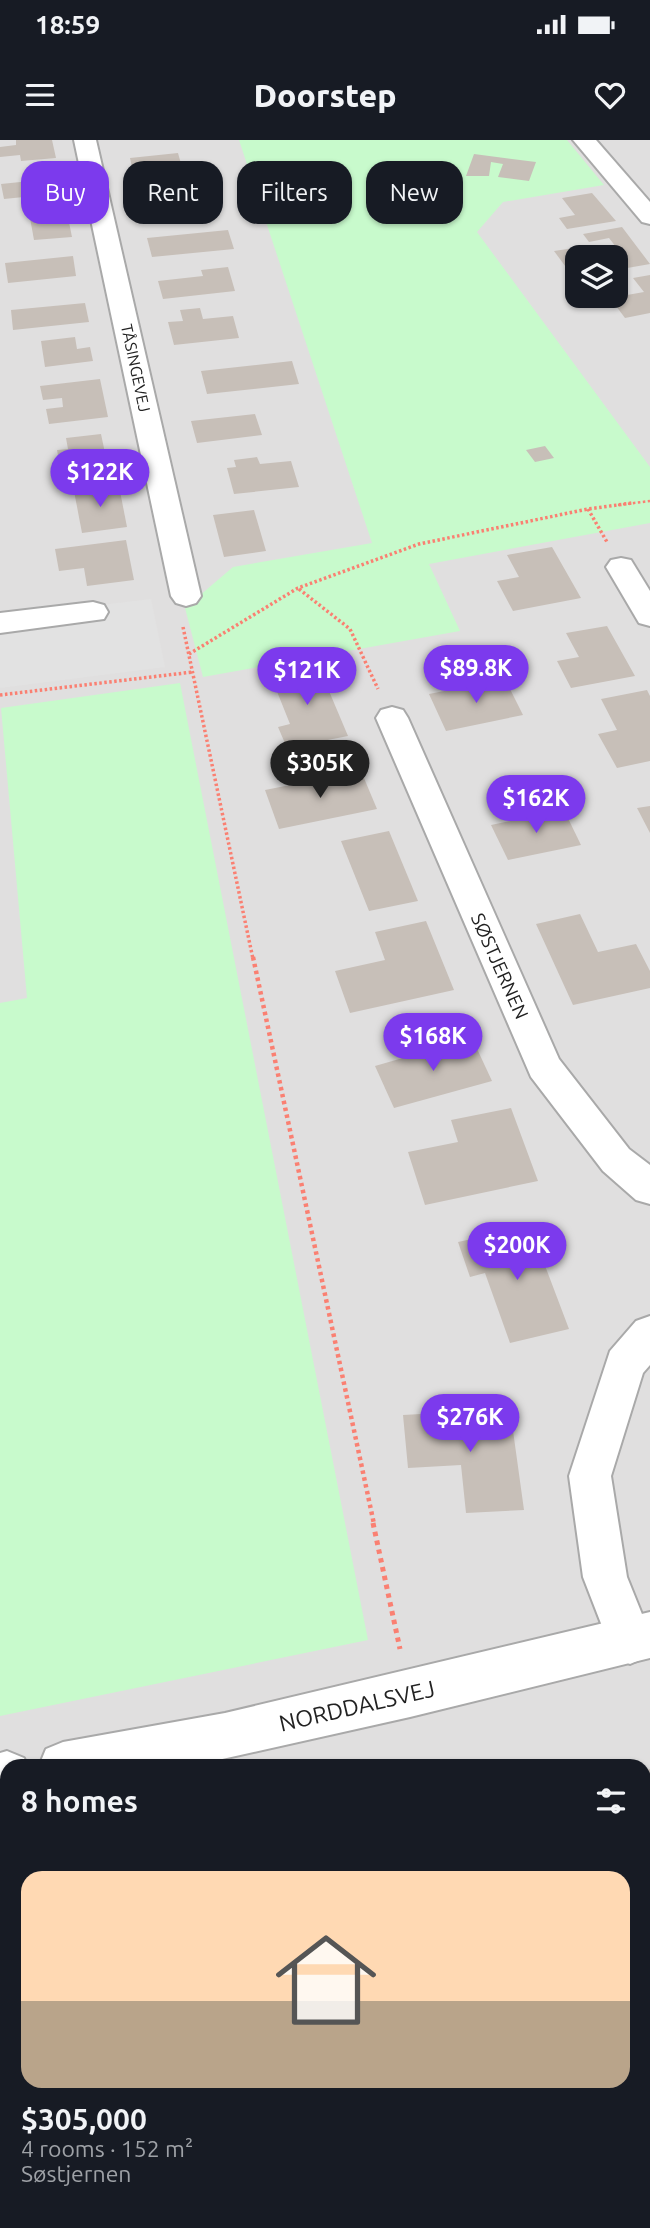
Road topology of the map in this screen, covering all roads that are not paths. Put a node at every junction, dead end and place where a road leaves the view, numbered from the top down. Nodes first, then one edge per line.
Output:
1 (85, 140) edge
2 (584, 140) edge
3 (650, 217) edge
4 (621, 567) dead end
5 (186, 596) road end
6 (93, 612) dead end
7 (650, 616) edge
8 (0, 623) edge
9 (392, 718) road end
10 (650, 1188) edge
11 (650, 1334) edge
12 (640, 1638) edge
13 (106, 1759) edge

1 - 5 street, TÅSINGEVEJ
2 - 3 street
4 - 7 street
6 - 8 street
9 - 10 street, SØSTJERNEN
11 - 12 street
12 - 13 street, NORDDALSVEJ

